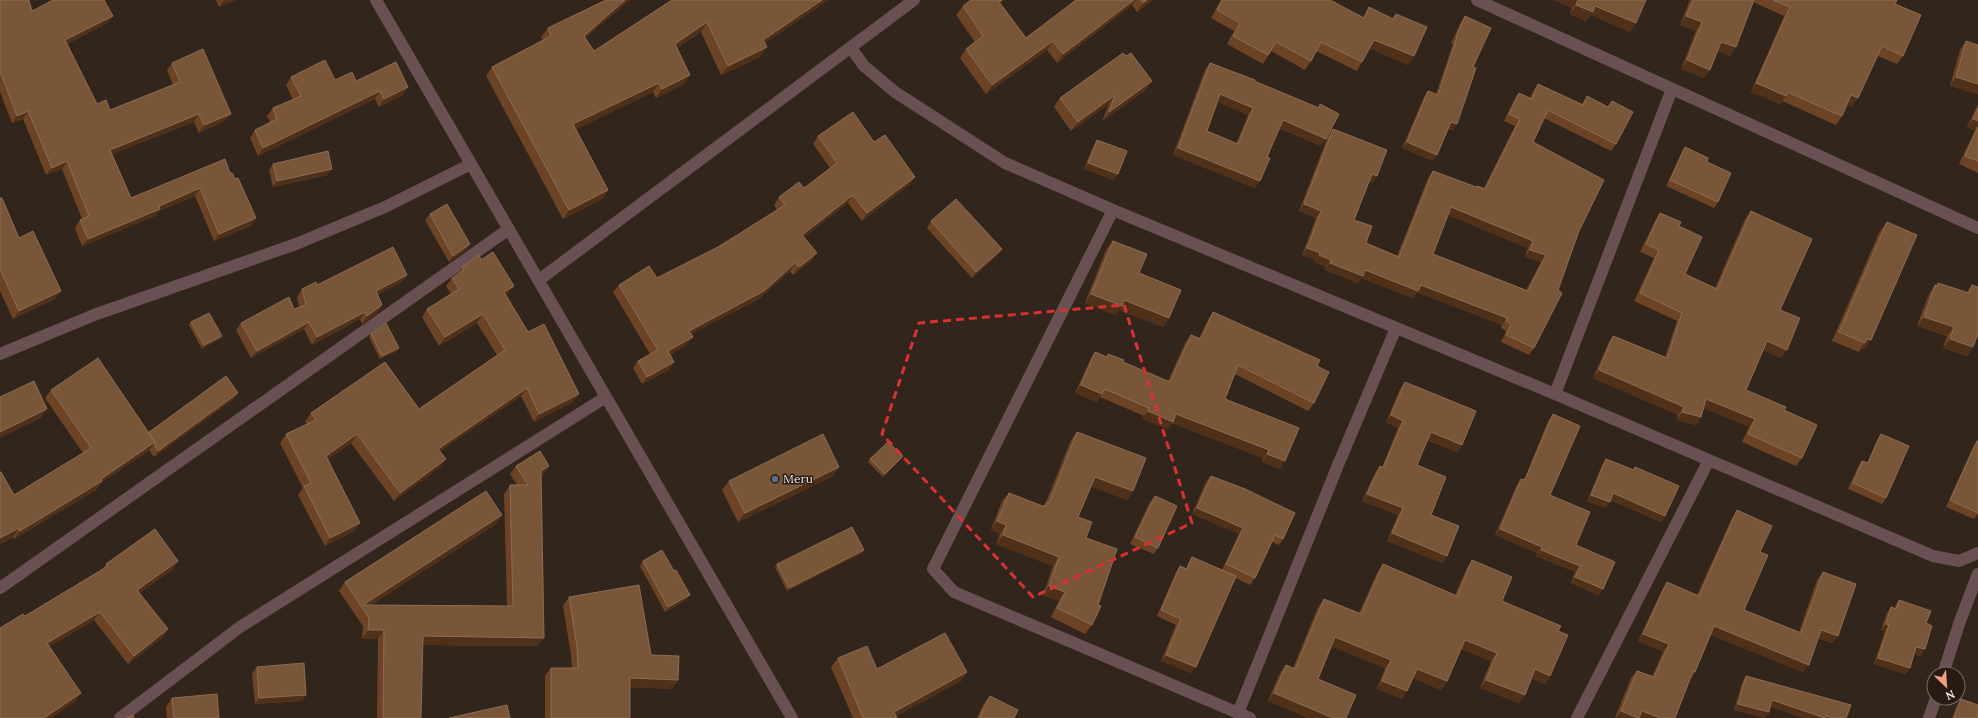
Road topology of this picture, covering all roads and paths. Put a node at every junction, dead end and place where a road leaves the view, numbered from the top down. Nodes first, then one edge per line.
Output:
1 (376, 0) edge
2 (914, 0) edge
3 (1477, 0) edge
4 (851, 48) junction
5 (1672, 89) junction
6 (471, 164) junction
7 (1113, 210) junction
8 (1978, 228) edge
9 (509, 229) junction
10 (539, 280) junction
11 (1396, 328) junction
12 (0, 354) edge
13 (1555, 394) junction
14 (606, 396) junction
15 (1709, 460) junction
16 (1978, 553) edge
17 (1978, 574) edge
18 (0, 588) edge
19 (1946, 666) edge
20 (1933, 706) edge
21 (1238, 713) junction
22 (120, 718) edge
23 (792, 718) edge
24 (1250, 718) edge
25 (1577, 718) edge
26 (1929, 718) edge

1 - 6 street
2 - 4 street
3 - 5 street
4 - 7 street
4 - 10 street
5 - 8 street
5 - 13 street
6 - 9 street
6 - 12 street
7 - 11 street
7 - 21 street
9 - 10 street
9 - 18 street
10 - 14 street
11 - 13 street
11 - 21 street
13 - 15 street
14 - 22 street
14 - 23 street
15 - 16 street
15 - 25 street
17 - 19 street
20 - 26 street
21 - 24 street

